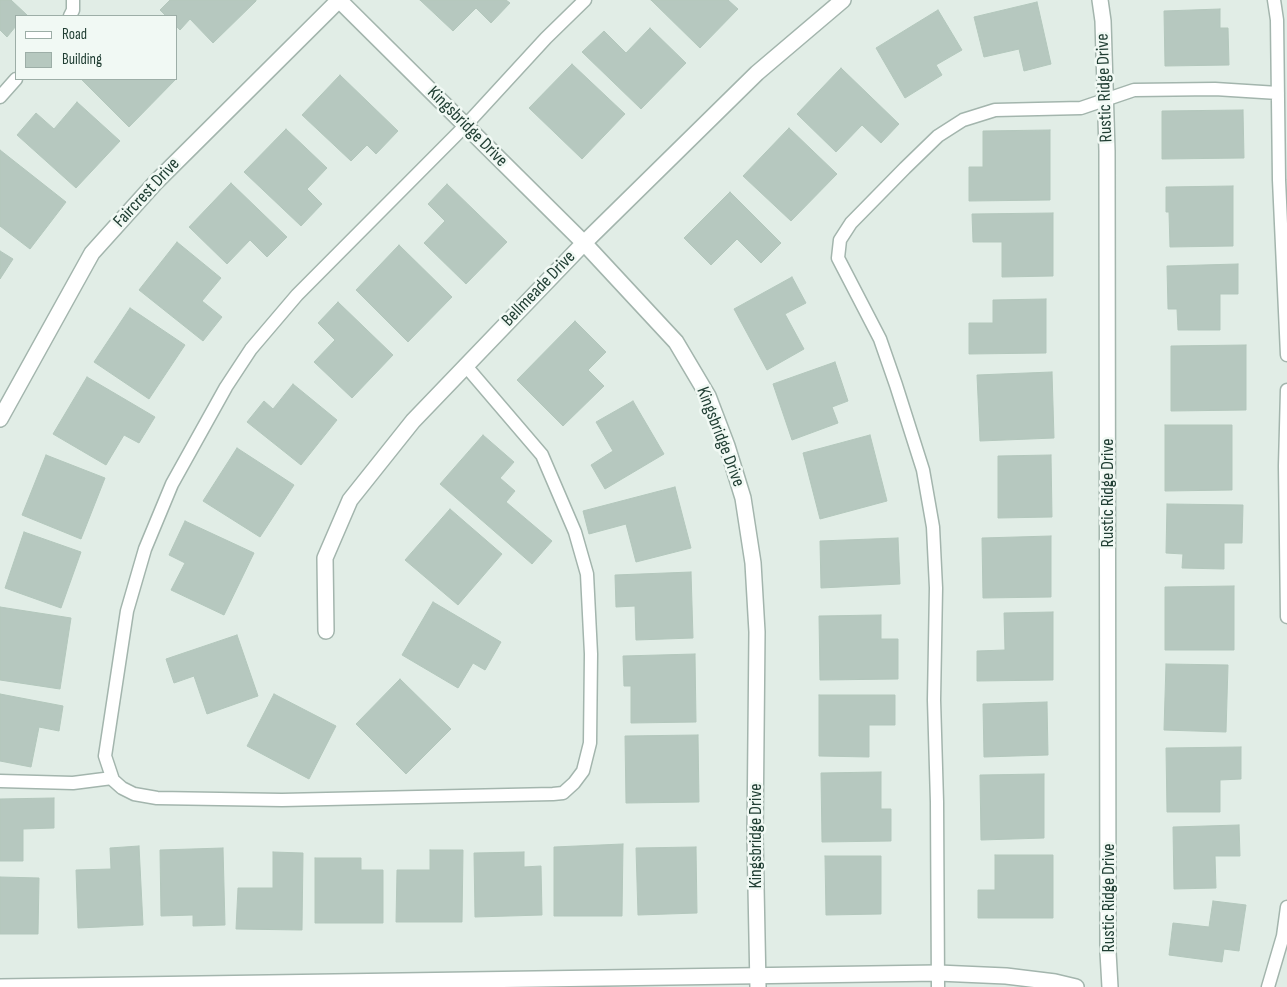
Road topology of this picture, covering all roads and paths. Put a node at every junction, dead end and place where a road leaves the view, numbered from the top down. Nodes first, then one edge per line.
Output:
1 (73, 0) edge
2 (339, 0) edge
3 (585, 0) edge
4 (843, 0) edge
5 (1100, 0) edge
6 (1274, 0) edge
7 (70, 15) edge
8 (15, 80) edge
9 (1278, 93) junction
10 (0, 97) edge
11 (1106, 98) junction
12 (466, 126) junction
13 (584, 243) junction
14 (1287, 355) edge
15 (465, 365) junction
16 (1287, 390) edge
17 (0, 419) edge
18 (1287, 617) edge
19 (326, 632) dead end
20 (112, 778) junction
21 (0, 782) edge
22 (1287, 907) edge
23 (938, 980) edge
24 (758, 981) edge
25 (577, 983) edge
26 (0, 987) edge
27 (1076, 987) edge
28 (1110, 987) edge
29 (1268, 987) edge

1 - 7 lane
2 - 12 street, Kingsbridge Drive
2 - 17 street, Faircrest Drive
3 - 12 lane
4 - 13 street, Bellmeade Drive
5 - 11 street, Rustic Ridge Drive
6 - 9 lane
8 - 10 lane
9 - 11 lane
9 - 14 lane
11 - 23 lane
11 - 28 street, Rustic Ridge Drive
12 - 13 street, Kingsbridge Drive
12 - 20 lane
13 - 15 street, Bellmeade Drive
13 - 24 street, Kingsbridge Drive
15 - 19 street, Bellmeade Drive
15 - 20 lane
16 - 18 lane
20 - 21 lane
22 - 29 lane
23 - 24 street
23 - 27 street
24 - 25 street
25 - 26 street

